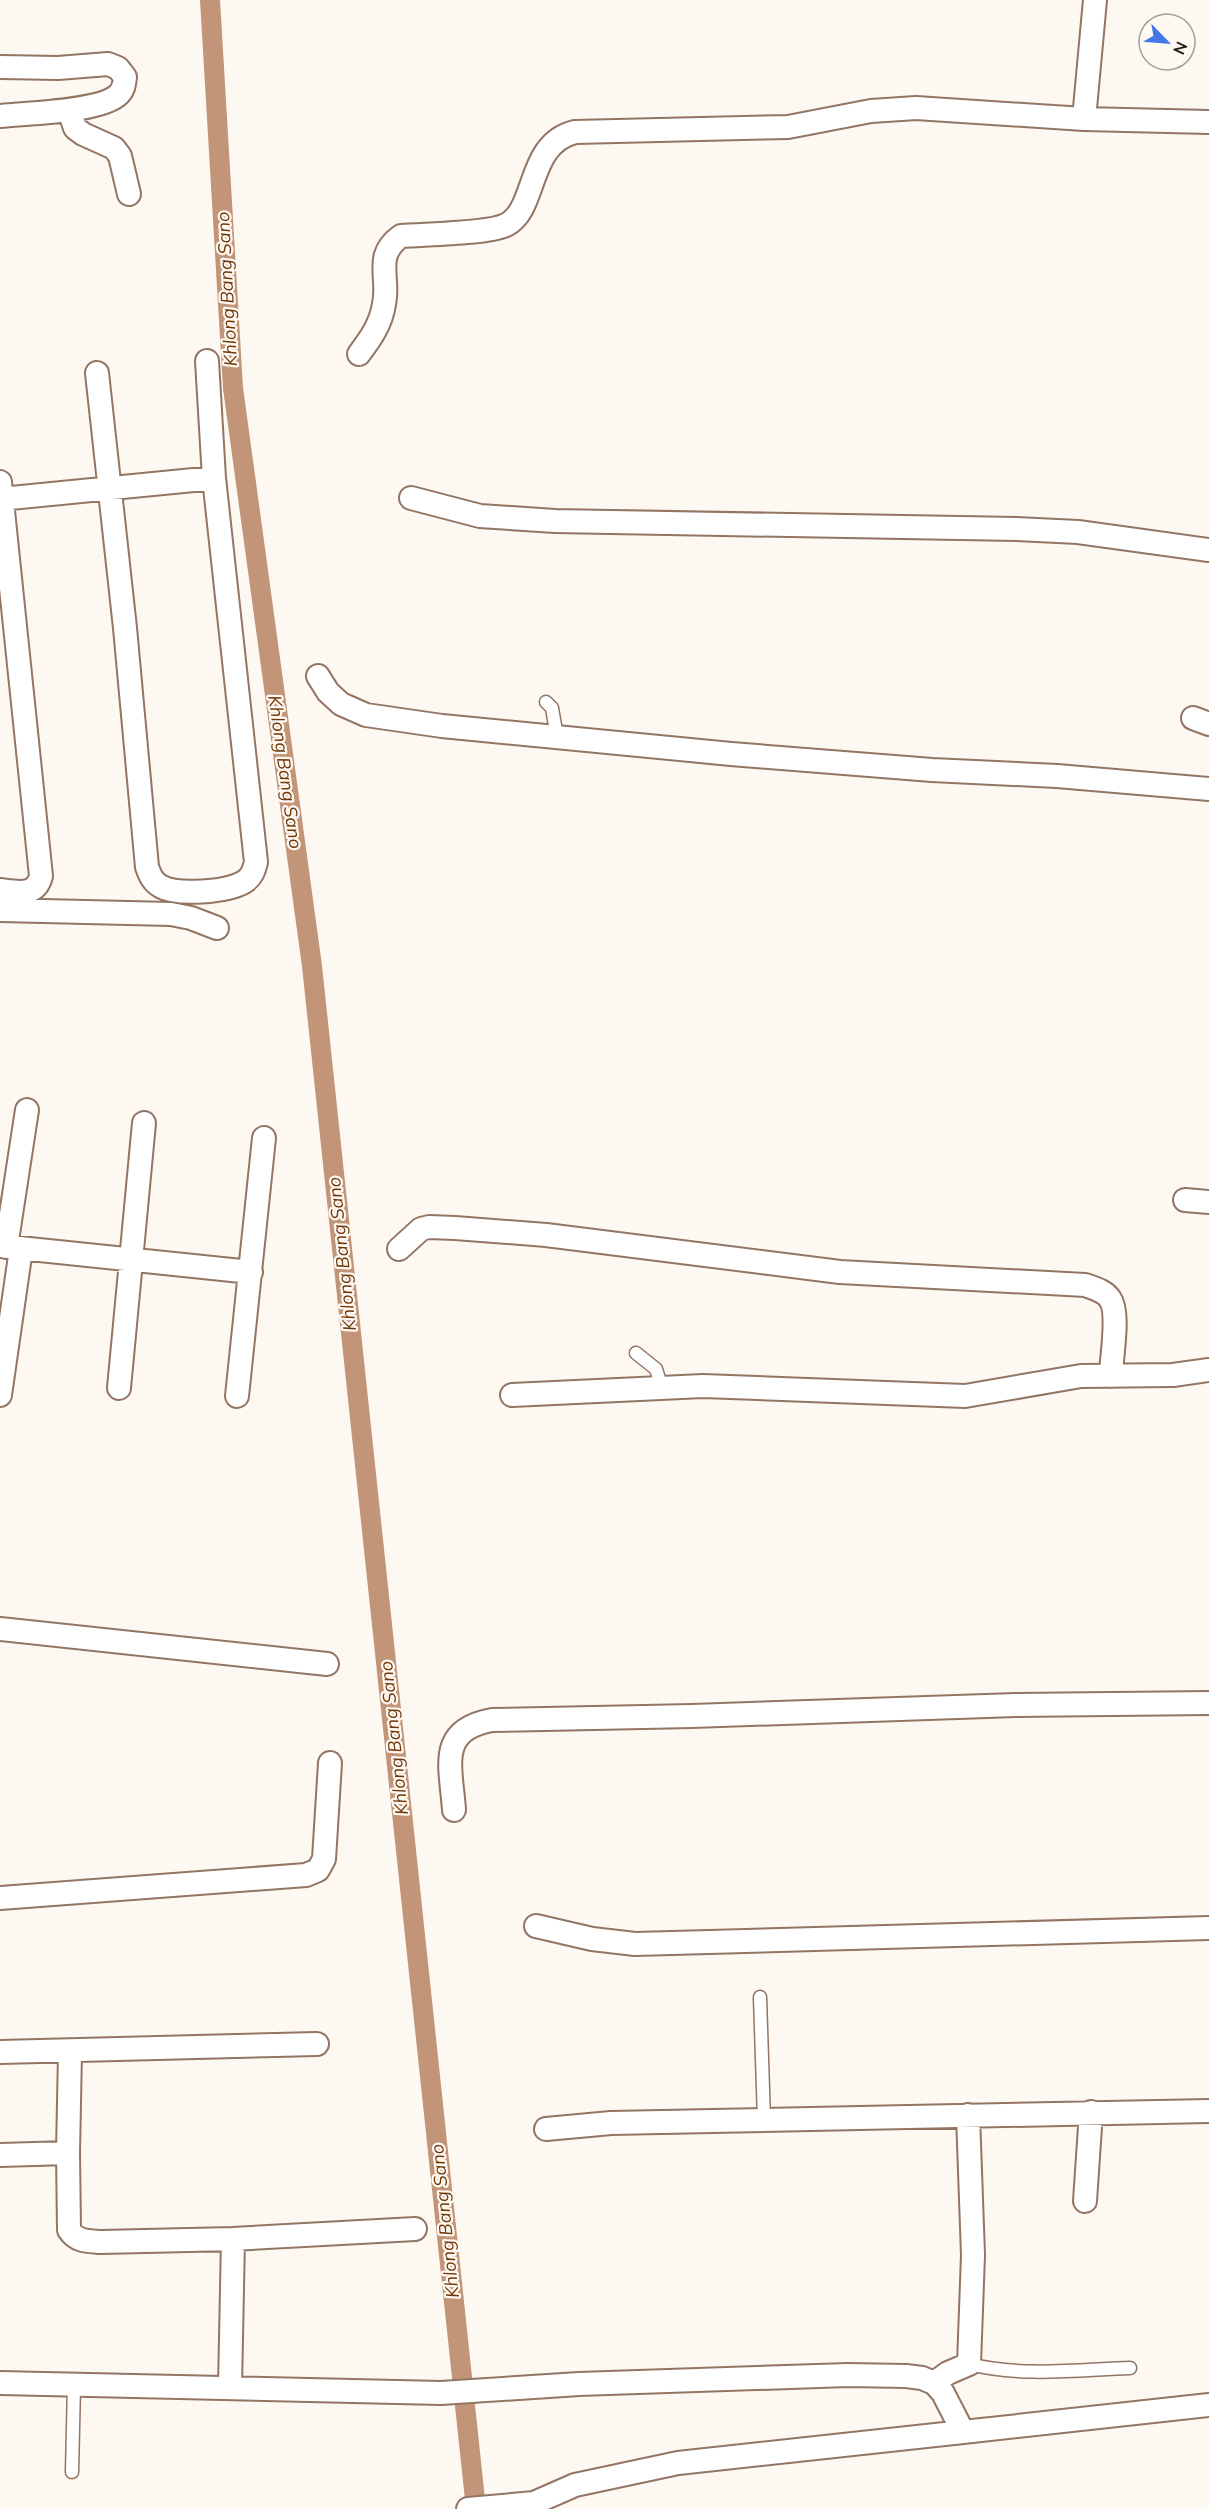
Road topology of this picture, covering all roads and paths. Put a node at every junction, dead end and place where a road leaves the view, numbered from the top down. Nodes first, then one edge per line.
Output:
1 (1095, 0) edge
2 (0, 67) edge
3 (69, 110) junction
4 (0, 116) edge
5 (1084, 119) junction
6 (1209, 122) edge
7 (129, 194) dead end
8 (359, 354) dead end
9 (207, 361) dead end
10 (97, 373) dead end
11 (214, 478) junction
12 (109, 489) junction
13 (0, 493) edge
14 (411, 498) dead end
15 (1209, 550) edge
16 (318, 676) dead end
17 (546, 702) dead end
18 (557, 737) junction
19 (1209, 789) edge
20 (0, 890) edge
21 (0, 910) edge
22 (217, 928) dead end
23 (27, 1110) dead end
24 (144, 1123) dead end
25 (264, 1138) dead end
26 (1185, 1200) dead end
27 (1209, 1202) edge
28 (9, 1248) edge
29 (399, 1249) dead end
30 (131, 1260) junction
31 (251, 1272) junction
32 (636, 1353) dead end
33 (1209, 1370) edge
34 (1111, 1376) junction
35 (119, 1388) dead end
36 (662, 1388) junction
37 (0, 1395) edge
38 (512, 1395) dead end
39 (237, 1396) dead end
40 (0, 1629) edge
41 (327, 1664) dead end
42 (1209, 1703) edge
43 (330, 1763) dead end
44 (454, 1810) dead end
45 (0, 1898) edge
46 (536, 1926) dead end
47 (1209, 1928) edge
48 (760, 1997) dead end
49 (317, 2044) dead end
50 (0, 2052) edge
51 (70, 2052) junction
52 (1209, 2111) edge
53 (1091, 2112) junction
54 (968, 2115) junction
55 (764, 2120) junction
56 (546, 2129) dead end
57 (68, 2153) junction
58 (0, 2155) edge
59 (1085, 2201) dead end
60 (415, 2229) dead end
61 (233, 2239) junction
62 (969, 2364) junction
63 (1130, 2368) dead end
64 (0, 2383) edge
65 (934, 2383) junction
66 (74, 2385) junction
67 (230, 2388) junction
68 (1209, 2405) edge
69 (963, 2432) junction
70 (72, 2472) dead end
71 (468, 2509) edge

1 - 5 street
2 - 3 street
3 - 4 street
3 - 7 street
5 - 6 street
5 - 8 street
9 - 11 street
10 - 12 street
11 - 12 street
11 - 12 street
12 - 13 street
13 - 20 street
14 - 15 street
16 - 18 street
17 - 18 lane
18 - 19 street
21 - 22 street
23 - 28 street
24 - 30 street
25 - 31 street
26 - 27 street
28 - 30 street
28 - 37 street
29 - 34 street
30 - 31 street
30 - 35 street
31 - 39 street
32 - 36 lane
33 - 34 street
34 - 36 street
36 - 38 street
40 - 41 street
42 - 44 street
43 - 45 street
46 - 47 street
48 - 55 lane
49 - 51 street
50 - 51 street
51 - 57 street
52 - 53 street
53 - 54 street
53 - 59 street
54 - 55 street
54 - 62 street
55 - 56 street
57 - 58 street
57 - 61 street
60 - 61 street
61 - 67 street
62 - 63 lane
62 - 65 street
64 - 66 street
65 - 67 street
65 - 69 street
66 - 67 street
66 - 70 lane
68 - 69 street
69 - 71 street

